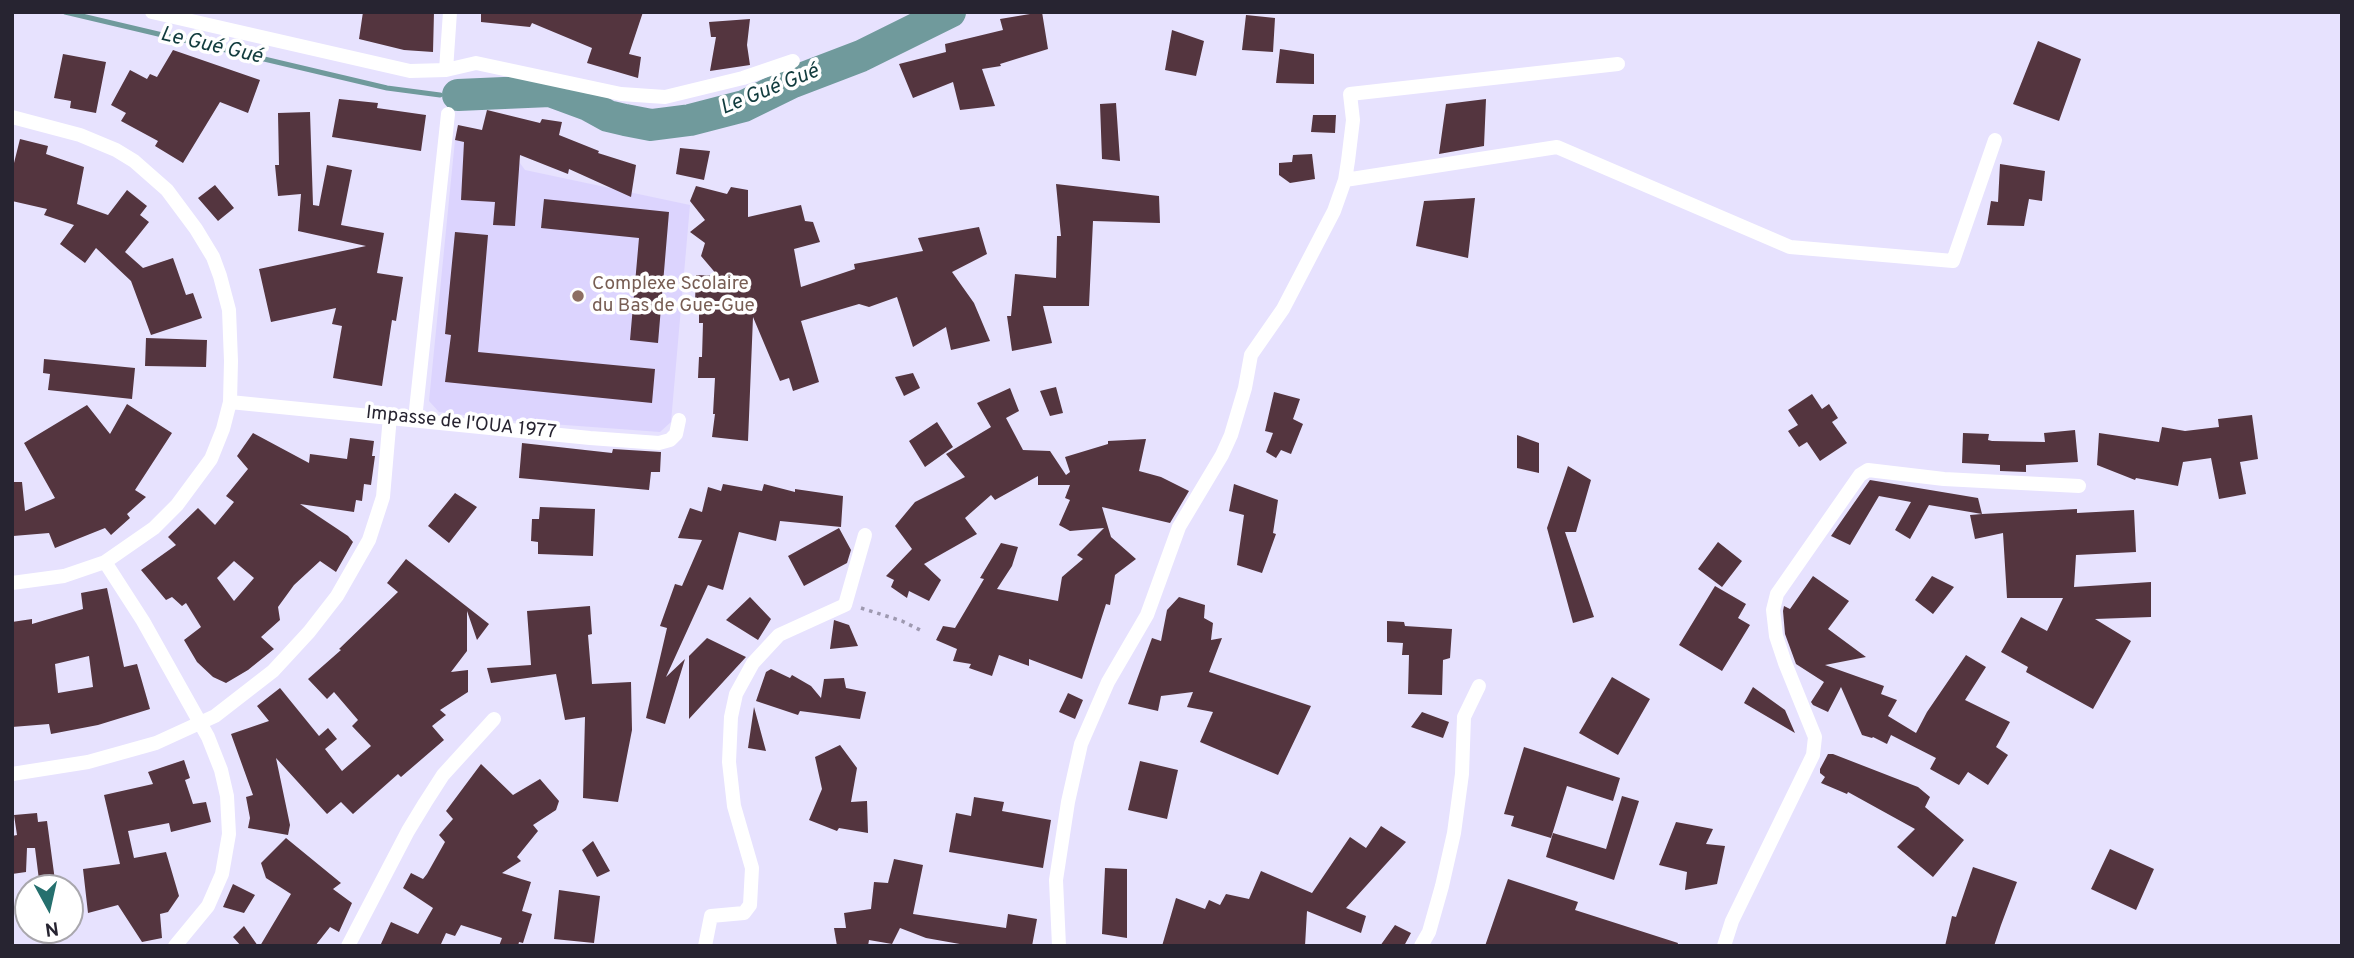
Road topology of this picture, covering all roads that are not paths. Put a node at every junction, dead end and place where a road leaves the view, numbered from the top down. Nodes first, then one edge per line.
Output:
1 (152, 12) edge
2 (450, 12) edge
3 (793, 61) dead end
4 (1618, 64) dead end
5 (446, 70) junction
6 (448, 114) dead end
7 (12, 117) edge
8 (1995, 140) dead end
9 (1345, 180) junction
10 (230, 402) junction
11 (390, 416) junction
12 (415, 419) junction
13 (679, 420) dead end
14 (2079, 486) dead end
15 (865, 535) dead end
16 (105, 562) junction
17 (12, 583) edge
18 (1479, 686) dead end
19 (494, 719) dead end
20 (200, 724) junction
21 (12, 774) edge
22 (175, 946) edge
23 (348, 946) edge
24 (705, 946) edge
25 (1059, 946) edge
26 (1421, 946) edge
27 (1724, 946) edge

1 - 5 street
2 - 5 street
3 - 5 street
4 - 9 street
6 - 12 street
7 - 10 street
8 - 9 street
9 - 25 street
10 - 11 street, Impasse de l'OUA 1977
10 - 16 street
11 - 12 street, Impasse de l'OUA 1977
11 - 20 street
12 - 13 street, Impasse de l'OUA 1977
14 - 27 street
15 - 24 street
16 - 17 street
16 - 20 street
18 - 26 street
19 - 23 street
20 - 21 street
20 - 22 street

